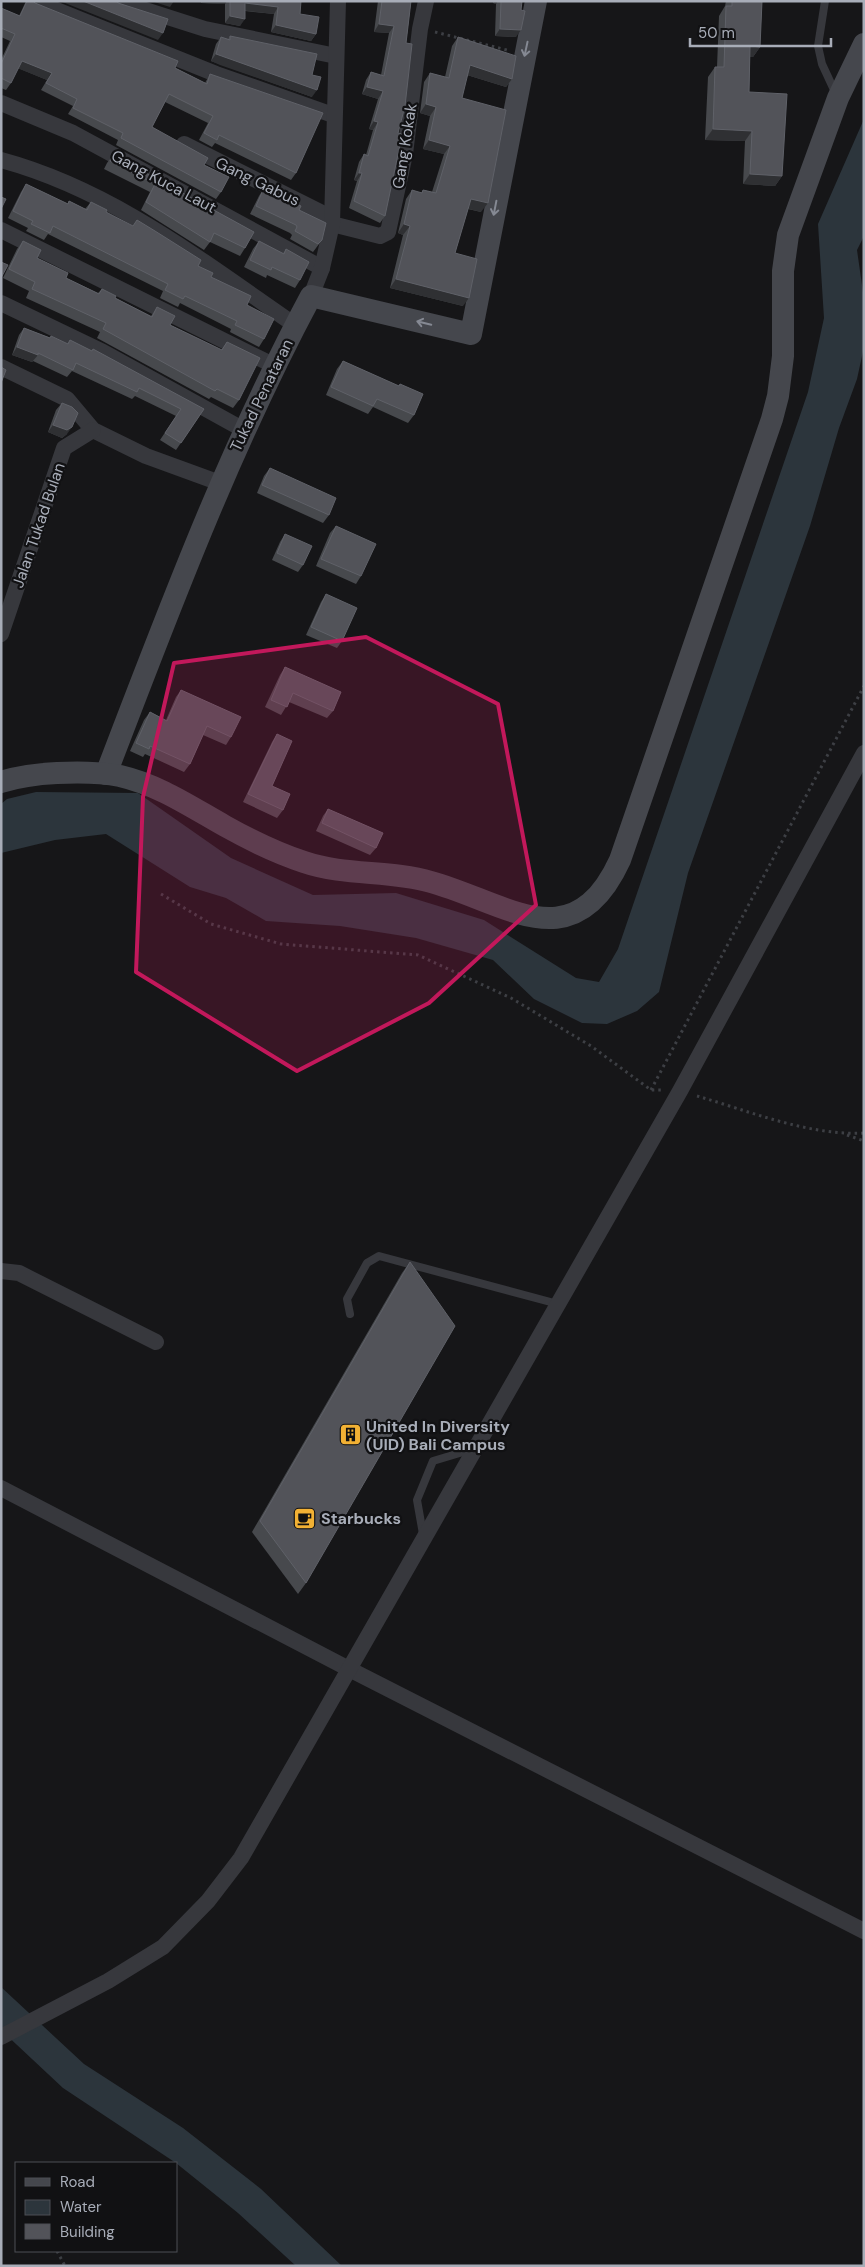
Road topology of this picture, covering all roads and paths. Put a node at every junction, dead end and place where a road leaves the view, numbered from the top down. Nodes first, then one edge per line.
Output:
1 (34, 1) edge
2 (116, 1) edge
3 (338, 1) edge
4 (426, 1) edge
5 (536, 1) edge
6 (825, 1) edge
7 (420, 30) junction
8 (864, 44) edge
9 (524, 54) junction
10 (336, 56) junction
11 (838, 98) junction
12 (1, 103) edge
13 (333, 115) junction
14 (184, 144) edge
15 (1, 160) edge
16 (332, 221) junction
17 (1, 230) edge
18 (322, 268) junction
19 (311, 296) junction
20 (1, 303) edge
21 (295, 325) junction
22 (275, 366) junction
23 (1, 367) edge
24 (93, 430) junction
25 (244, 430) junction
26 (220, 483) junction
27 (1, 634) edge
28 (864, 686) edge
29 (864, 753) edge
30 (106, 774) junction
31 (1, 782) edge
32 (161, 894) dead end
33 (650, 1090) junction
34 (680, 1091) junction
35 (864, 1133) edge
36 (844, 1134) junction
37 (864, 1141) edge
38 (1, 1271) edge
39 (558, 1304) junction
40 (350, 1314) dead end
41 (156, 1342) dead end
42 (475, 1448) junction
43 (1, 1488) edge
44 (424, 1538) junction
45 (349, 1669) junction
46 (864, 1931) edge
47 (1, 2037) edge
48 (58, 2252) edge
49 (65, 2266) edge

1 - 13 street
2 - 10 street
3 - 10 street, Tukad Penataran
4 - 7 street, Gang Kokak
5 -> 9 street
6 - 11 lane
7 - 9 path
7 - 16 street, Gang Kokak
8 - 11 street
9 -> 19 street
10 - 13 street, Tukad Penataran
11 - 30 street
12 - 18 street, Gang Kuca Laut
13 - 16 street, Tukad Penataran
14 - 16 street, Gang Gabus
15 - 21 street
16 - 18 street, Tukad Penataran
17 - 22 street
18 - 19 street, Tukad Penataran
19 - 21 street, Tukad Penataran
20 - 25 street
21 - 22 street, Tukad Penataran
22 - 25 street, Tukad Penataran
23 - 24 street
24 - 26 street
24 - 27 street, Jalan Tukad Bulan
25 - 26 street, Tukad Penataran
26 - 30 street, Tukad Penataran
28 - 33 path
29 - 34 street
30 - 31 street
32 - 33 path
33 - 34 path
34 - 36 path
34 - 39 street
35 - 36 path
36 - 37 path
38 - 41 street
39 - 40 lane
39 - 42 street
42 - 44 street
42 - 44 lane
43 - 45 street
44 - 45 street
45 - 46 street
45 - 47 street
48 - 49 path

